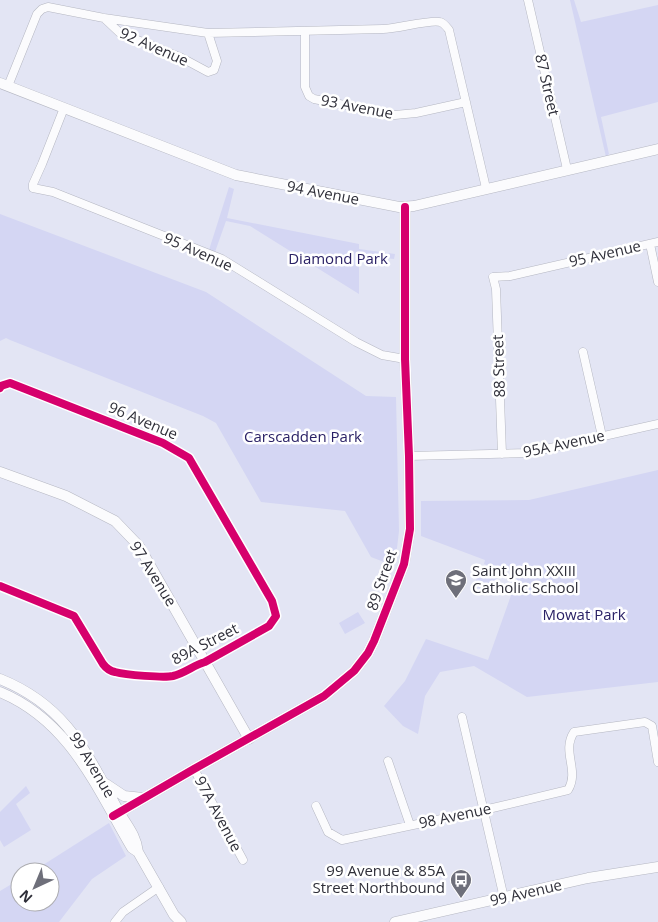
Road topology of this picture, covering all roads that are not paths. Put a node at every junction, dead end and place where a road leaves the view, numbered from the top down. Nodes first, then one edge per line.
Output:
1 (528, 0) edge
2 (104, 18) junction
3 (305, 31) junction
4 (208, 33) junction
5 (4, 85) edge
6 (466, 102) junction
7 (64, 108) junction
8 (658, 149) edge
9 (567, 170) junction
10 (486, 188) junction
11 (405, 207) junction
12 (654, 243) edge
13 (494, 277) joint
14 (658, 282) edge
15 (583, 352) dead end
16 (405, 359) junction
17 (1, 387) edge
18 (658, 424) edge
19 (602, 436) junction
20 (502, 454) junction
21 (409, 456) junction
22 (0, 472) edge
23 (0, 586) edge
24 (276, 616) joint
25 (205, 662) junction
26 (0, 679) edge
27 (0, 692) edge
28 (462, 717) dead end
29 (248, 738) junction
30 (388, 762) dead end
31 (658, 762) edge
32 (194, 768) junction
33 (104, 781) junction
34 (143, 798) junction
35 (316, 806) dead end
36 (484, 810) junction
37 (116, 814) junction
38 (410, 825) junction
39 (243, 860) dead end
40 (658, 867) edge
41 (159, 887) junction
42 (504, 898) junction
43 (420, 919) edge
44 (115, 922) edge
45 (181, 922) edge
46 (395, 922) edge

1 - 9 street, 87 Street
2 - 4 street, 92 Avenue
2 - 4 street, 92 Avenue
2 - 5 street
3 - 4 street, 92 Avenue
3 - 6 street, 92 Avenue
3 - 6 street, 93 Avenue
5 - 7 street, 94 Avenue
6 - 10 street
7 - 11 street, 94 Avenue
7 - 16 street, 95 Avenue
8 - 9 street, 94 Avenue
9 - 10 street, 94 Avenue
10 - 11 street, 94 Avenue
11 - 16 street, 89 Street
12 - 13 street, 95 Avenue
12 - 14 street
13 - 20 street, 88 Street
15 - 19 street
16 - 21 street, 89 Street
17 - 24 street, 96 Avenue
18 - 19 street, 95A Avenue
19 - 20 street, 95A Avenue
20 - 21 street, 95A Avenue
21 - 29 street, 89 Street
22 - 25 street, 97 Avenue
23 - 25 street, 89A Street
24 - 25 street, 89A Street
25 - 29 street, 97 Avenue
26 - 33 street, 99 Avenue
27 - 37 street, 99 Avenue
28 - 36 street
29 - 32 street, 89 Street
30 - 38 street
31 - 36 street, 98 Avenue
32 - 34 street, 89 Street
32 - 39 street, 97A Avenue
33 - 34 street
33 - 37 street, 99 Avenue
34 - 37 street, 89 Street
35 - 38 street, 98 Avenue
36 - 38 street, 98 Avenue
36 - 42 street
37 - 41 street, 99 Avenue
40 - 42 street, 99 Avenue
41 - 44 street
41 - 45 street, 99 Avenue
42 - 43 street, 99 Avenue
43 - 46 street, 99 Avenue

